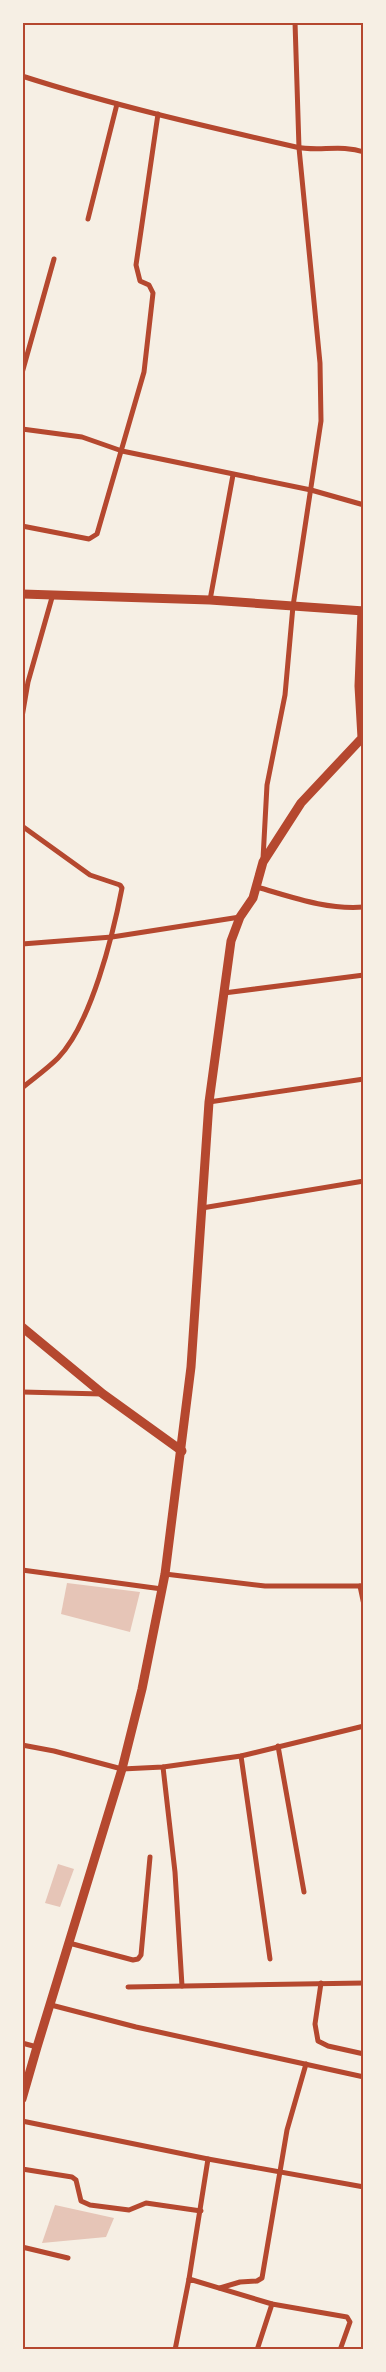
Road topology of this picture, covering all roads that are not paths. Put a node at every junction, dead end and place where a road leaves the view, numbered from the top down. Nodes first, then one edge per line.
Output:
1 (295, 22) edge
2 (22, 76) edge
3 (117, 104) junction
4 (158, 114) junction
5 (299, 148) junction
6 (364, 152) edge
7 (88, 219) dead end
8 (54, 259) dead end
9 (22, 372) edge
10 (22, 429) edge
11 (122, 451) junction
12 (233, 475) junction
13 (311, 490) junction
14 (364, 505) edge
15 (22, 526) edge
16 (22, 594) edge
17 (53, 594) junction
18 (210, 600) junction
19 (293, 606) junction
20 (363, 611) edge
21 (22, 717) edge
22 (363, 740) edge
23 (22, 826) edge
24 (263, 862) junction
25 (257, 887) junction
26 (364, 907) edge
27 (240, 917) junction
28 (112, 938) junction
29 (22, 944) edge
30 (364, 975) edge
31 (223, 993) junction
32 (364, 1079) edge
33 (22, 1088) edge
34 (209, 1102) junction
35 (364, 1181) edge
36 (202, 1208) junction
37 (22, 1327) edge
38 (22, 1392) edge
39 (103, 1394) junction
40 (182, 1451) junction
41 (22, 1570) edge
42 (165, 1574) junction
43 (362, 1586) edge
44 (162, 1590) junction
45 (364, 1605) edge
46 (364, 1726) edge
47 (22, 1745) edge
48 (278, 1746) junction
49 (241, 1756) junction
50 (163, 1767) junction
51 (122, 1769) junction
52 (150, 1857) dead end
53 (304, 1892) dead end
54 (69, 1943) junction
55 (270, 1959) dead end
56 (364, 1982) edge
57 (322, 1983) junction
58 (182, 1986) junction
59 (128, 1988) dead end
60 (51, 2005) junction
61 (22, 2043) edge
62 (36, 2047) junction
63 (364, 2054) edge
64 (306, 2064) junction
65 (364, 2078) edge
66 (22, 2099) edge
67 (22, 2121) edge
68 (208, 2159) junction
69 (22, 2169) edge
70 (280, 2172) junction
71 (364, 2187) edge
72 (201, 2212) junction
73 (22, 2247) edge
74 (68, 2258) dead end
75 (189, 2279) junction
76 (220, 2289) junction
77 (272, 2304) junction
78 (175, 2350) edge
79 (256, 2350) edge
80 (340, 2350) edge

1 - 5 street
2 - 3 street
3 - 4 street
3 - 7 street
4 - 5 street
4 - 11 street
5 - 6 street
5 - 13 street
8 - 9 street
10 - 11 street
11 - 12 street
11 - 15 street
12 - 13 street
12 - 18 street
13 - 14 street
13 - 19 street
16 - 17 street
17 - 18 street
17 - 21 street
18 - 19 street
19 - 20 street
19 - 24 street
20 - 22 street
22 - 24 street
23 - 28 street
24 - 25 street
25 - 26 street
25 - 27 street
27 - 28 street
27 - 31 street
28 - 29 street
28 - 33 street
30 - 31 street
31 - 34 street
32 - 34 street
34 - 36 street
35 - 36 street
36 - 40 street
37 - 39 street
38 - 39 street
39 - 40 street
40 - 42 street
41 - 44 street
42 - 43 street
42 - 44 street
43 - 45 street
44 - 51 street
46 - 48 street
47 - 51 street
48 - 49 street
48 - 53 street
49 - 50 street
49 - 55 street
50 - 51 street
50 - 58 street
51 - 54 street
52 - 54 street
54 - 60 street
56 - 57 street
57 - 58 street
57 - 63 street
58 - 59 street
60 - 62 street
60 - 64 street
61 - 62 street
62 - 66 street
64 - 65 street
64 - 70 street
67 - 68 street
68 - 70 street
68 - 72 street
69 - 72 street
70 - 71 street
70 - 76 street
72 - 75 street
73 - 74 street
75 - 76 street
75 - 78 street
76 - 77 street
77 - 79 street
77 - 80 street

